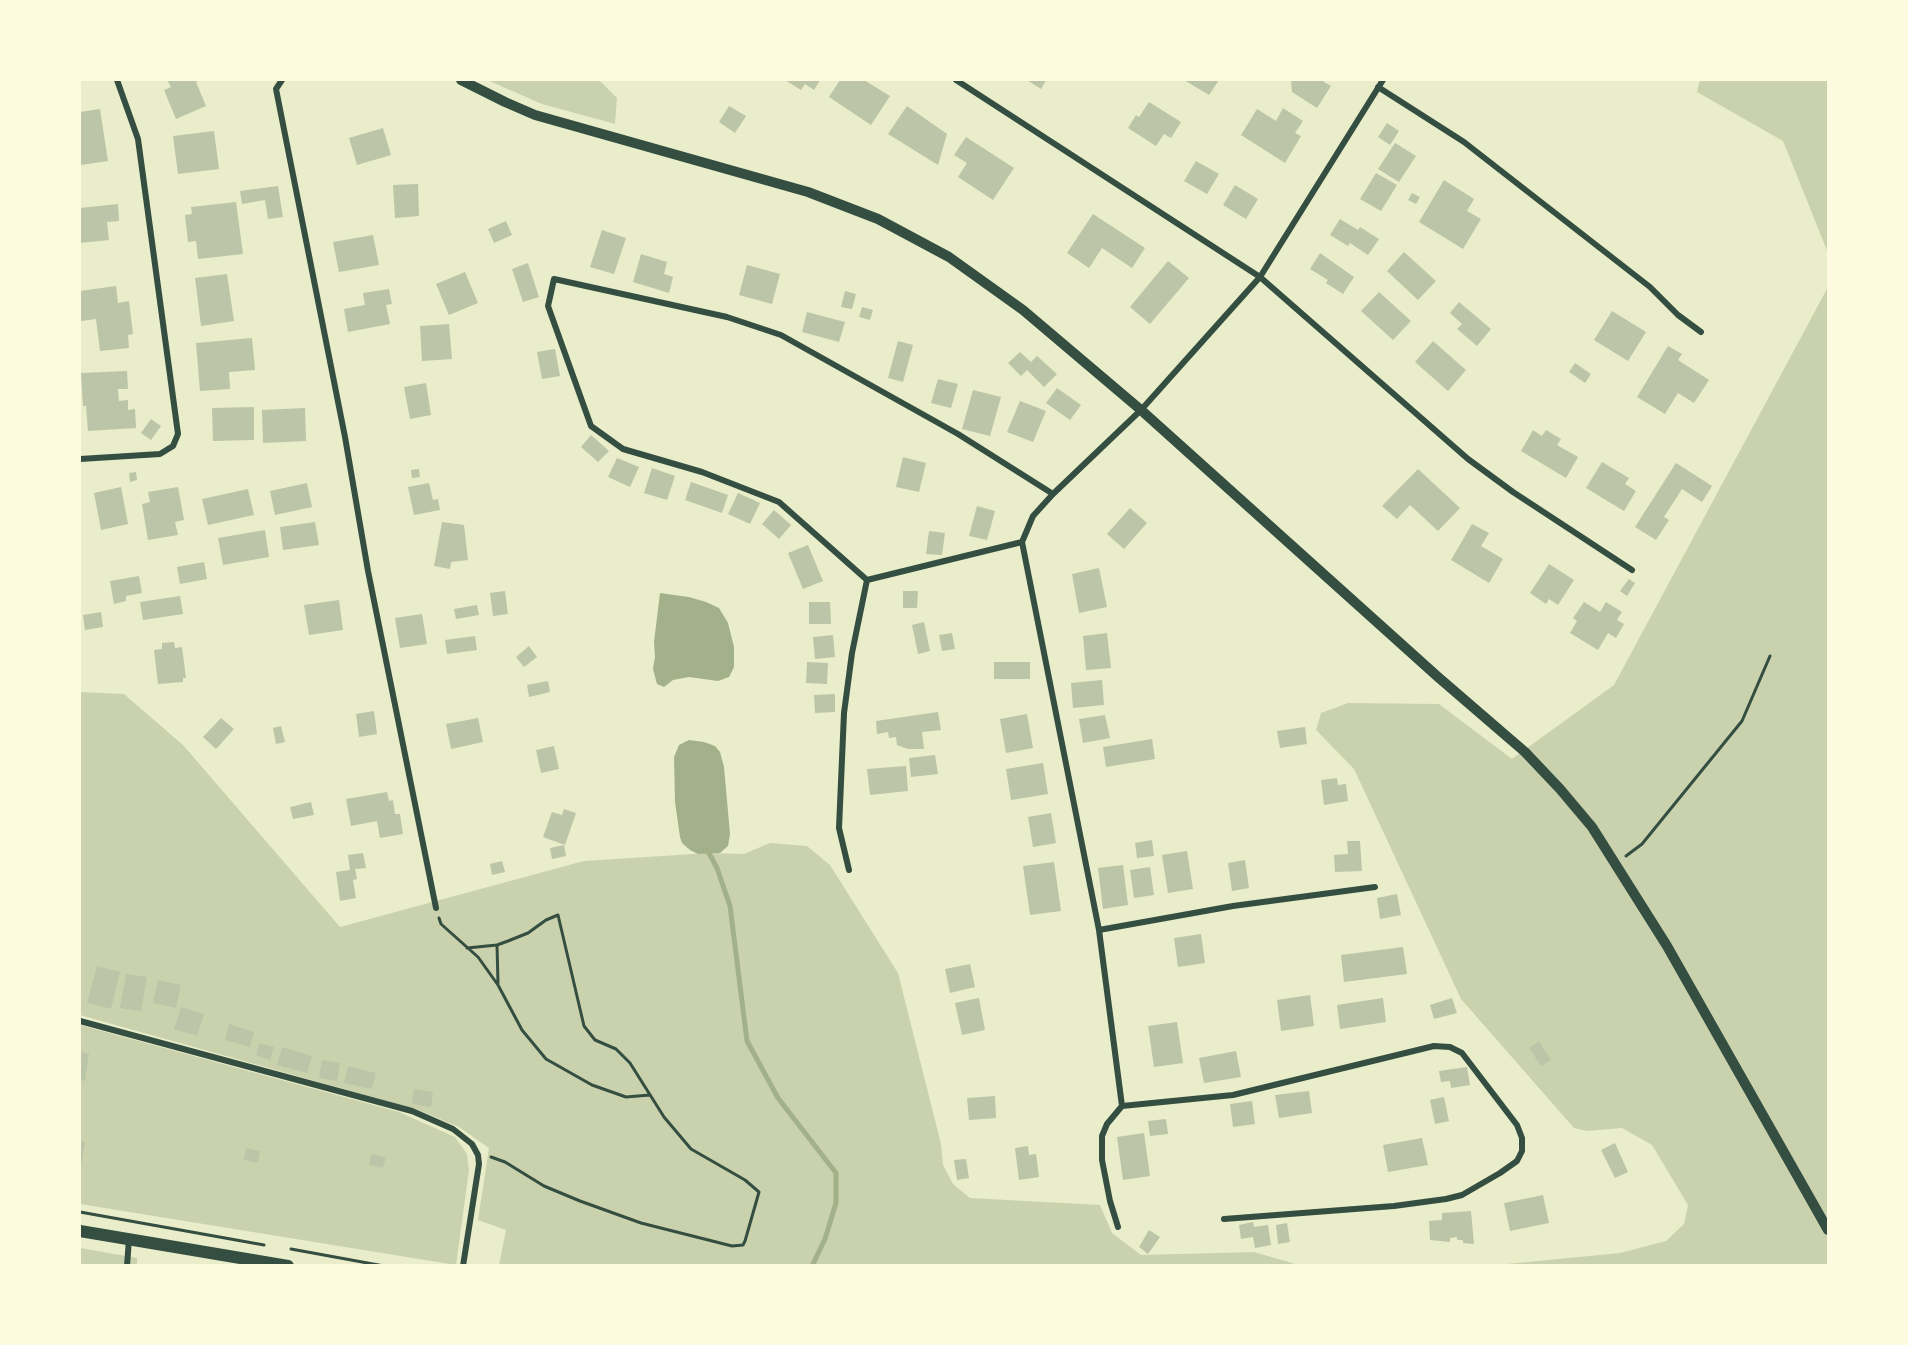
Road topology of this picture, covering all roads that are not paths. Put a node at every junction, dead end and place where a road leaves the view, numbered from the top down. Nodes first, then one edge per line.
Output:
1 (117, 80) edge
2 (282, 80) edge
3 (461, 80) edge
4 (956, 80) edge
5 (1383, 80) edge
6 (1378, 87) junction
7 (1260, 277) junction
8 (1701, 332) dead end
9 (1141, 410) junction
10 (80, 459) edge
11 (1053, 494) junction
12 (1022, 542) junction
13 (1632, 570) dead end
14 (867, 580) junction
15 (849, 870) dead end
16 (1375, 887) dead end
17 (436, 908) road end
18 (1099, 930) junction
19 (80, 1021) edge
20 (1122, 1106) junction
21 (1224, 1219) dead end
22 (1118, 1227) dead end
23 (1828, 1230) edge
24 (80, 1231) edge
25 (129, 1239) junction
26 (127, 1266) edge
27 (288, 1266) edge
28 (463, 1266) edge

1 - 10 street
2 - 17 street
3 - 9 main road
4 - 7 street
5 - 6 street
6 - 7 street
6 - 8 street
7 - 9 street
7 - 13 street
9 - 11 street
9 - 23 main road
11 - 12 street
11 - 14 street
12 - 14 street
12 - 18 street
14 - 15 street
16 - 18 street
18 - 20 street
19 - 28 street
20 - 21 street
20 - 22 street
24 - 25 main road
25 - 26 street
25 - 27 main road

